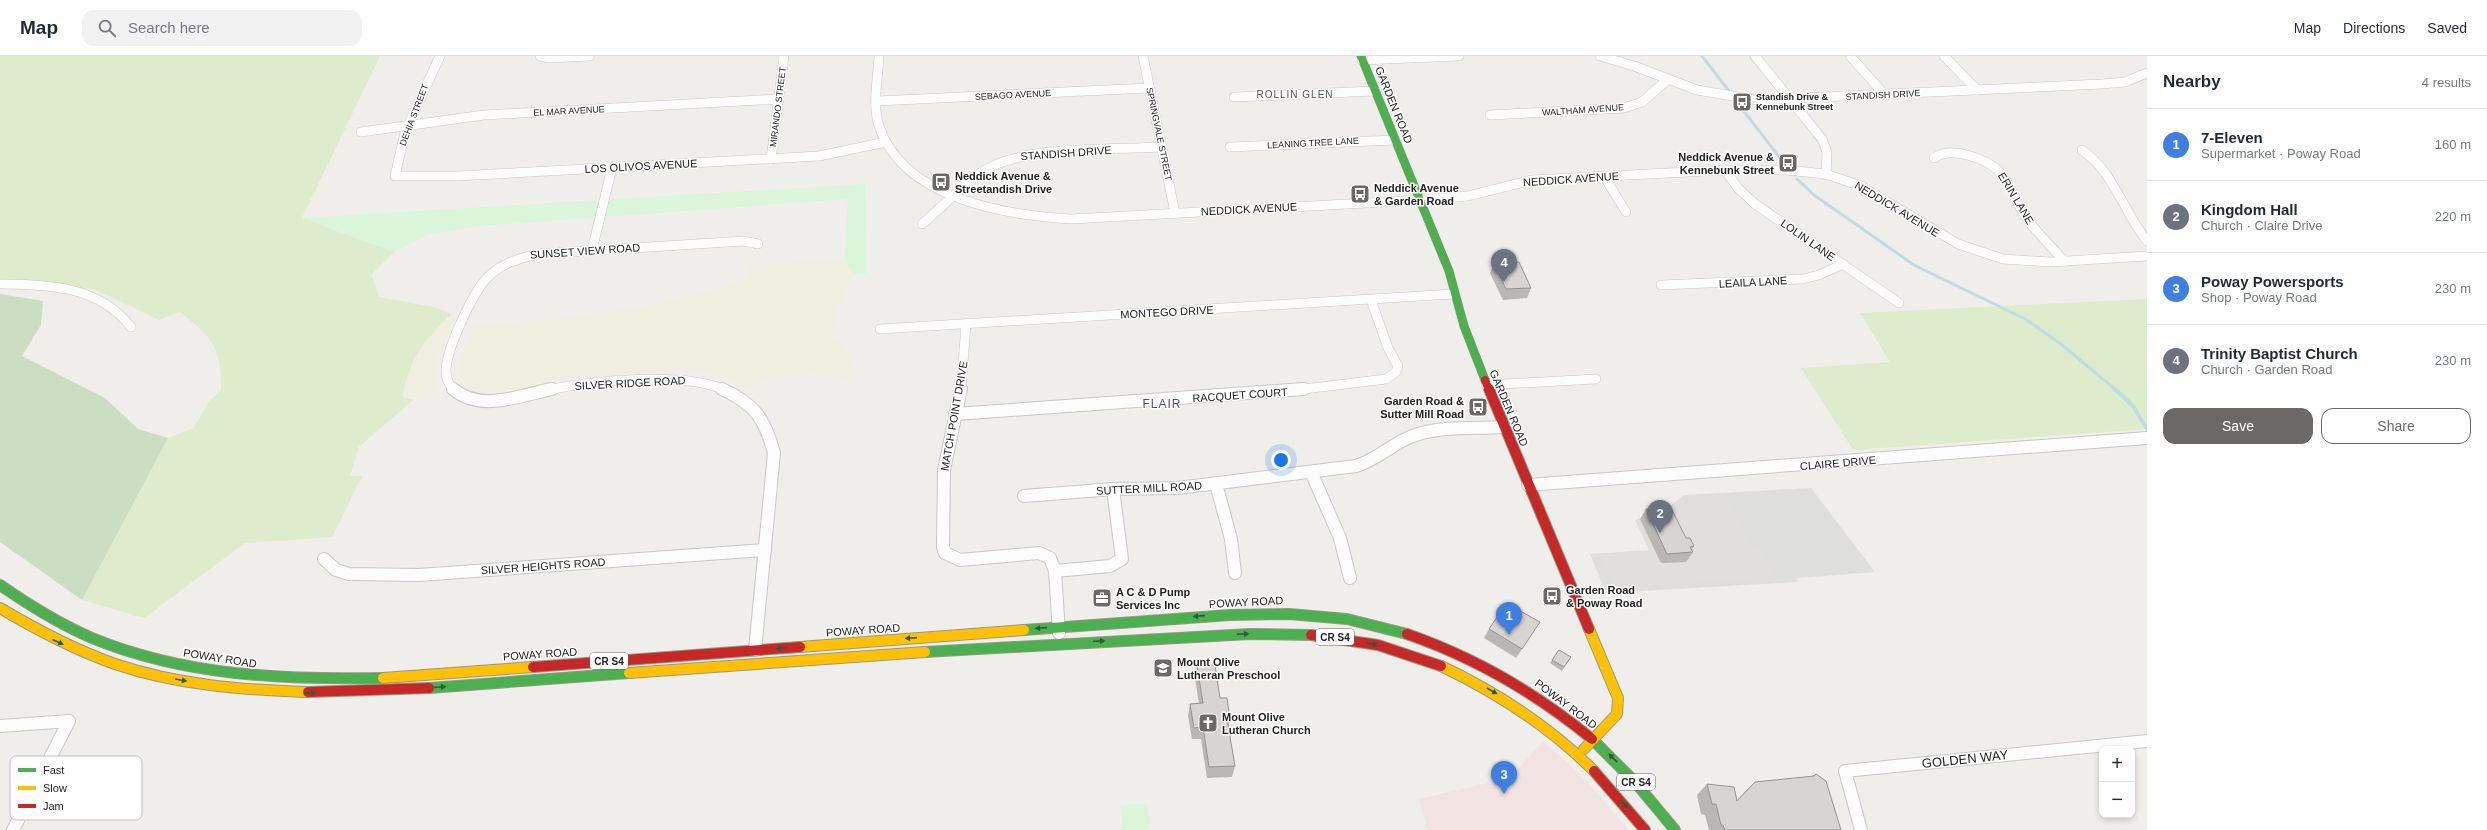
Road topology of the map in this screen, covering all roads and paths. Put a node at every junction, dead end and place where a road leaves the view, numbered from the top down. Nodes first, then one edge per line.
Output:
1 (440, 56) edge
2 (541, 56) edge
3 (590, 56) edge
4 (784, 56) edge
5 (879, 56) edge
6 (1143, 56) edge
7 (1458, 56) edge
8 (1600, 56) edge
9 (1755, 56) edge
10 (1850, 56) edge
11 (1944, 56) edge
12 (1613, 57) edge
13 (1362, 58) edge
14 (2147, 73) edge
15 (1667, 80) junction
16 (1149, 88) junction
17 (1978, 90) junction
18 (1375, 91) junction
19 (1885, 95) junction
20 (1234, 97) dead end
21 (778, 99) junction
22 (877, 101) junction
23 (1791, 101) junction
24 (1490, 115) dead end
25 (410, 124) junction
26 (360, 132) dead end
27 (1395, 140) junction
28 (886, 142) junction
29 (1161, 147) junction
30 (1230, 147) dead end
31 (2082, 150) dead end
32 (1934, 158) dead end
33 (771, 159) junction
34 (612, 168) junction
35 (1725, 170) junction
36 (1826, 175) junction
37 (395, 176) joint
38 (1604, 176) junction
39 (955, 196) junction
40 (1420, 200) junction
41 (1626, 212) dead end
42 (1175, 213) junction
43 (922, 224) dead end
44 (2147, 241) edge
45 (758, 244) dead end
46 (592, 250) junction
47 (2147, 256) edge
48 (2064, 261) junction
49 (1843, 264) junction
50 (0, 284) edge
51 (1661, 285) dead end
52 (1453, 294) junction
53 (1371, 300) junction
54 (1899, 303) dead end
55 (966, 324) junction
56 (131, 327) dead end
57 (880, 329) dead end
58 (448, 361) joint
59 (1596, 379) dead end
60 (1486, 385) junction
61 (955, 414) junction
62 (1504, 427) junction
63 (2147, 438) edge
64 (1310, 472) junction
65 (1216, 484) junction
66 (1528, 485) junction
67 (1113, 489) junction
68 (1024, 496) dead end
69 (765, 550) junction
70 (324, 559) dead end
71 (1055, 570) junction
72 (1236, 573) dead end
73 (1350, 578) dead end
74 (0, 585) edge
75 (0, 608) edge
76 (1059, 627) junction
77 (1060, 643) junction
78 (755, 650) junction
79 (754, 664) junction
80 (0, 726) edge
81 (1592, 739) junction
82 (2147, 741) edge
83 (1579, 755) junction
84 (51, 756) edge
85 (17, 820) edge
86 (12, 830) edge
87 (1645, 830) edge
88 (1675, 830) edge
89 (1861, 830) edge

1 - 25 street, DEHIA STREET
2 - 3 street
4 - 21 street, MIRANDO STREET
5 - 22 street, NEDDICK AVENUE
6 - 16 street, SPRINGVALE STREET
7 - 13 street
8 - 12 street, STANDISH DRIVE
9 - 23 street
10 - 19 street
11 - 17 street
12 - 15 street, STANDISH DRIVE
13 - 18 main road, GARDEN ROAD
14 - 17 street, STANDISH DRIVE
15 - 23 street, STANDISH DRIVE
15 - 24 street, WALTHAM AVENUE
16 - 22 street, SEBAGO AVENUE
16 - 29 street, SPRINGVALE STREET
17 - 19 street, STANDISH DRIVE
18 - 20 street
18 - 27 main road, GARDEN ROAD
19 - 23 street, STANDISH DRIVE
21 - 25 street, EL MAR AVENUE
21 - 33 street, MIRANDO STREET
22 - 28 street, NEDDICK AVENUE
23 - 36 street
25 - 26 street, EL MAR AVENUE
25 - 37 street, DEHIA STREET
27 - 30 street, LEANING TREE LANE
27 - 40 main road, GARDEN ROAD
28 - 33 street, LOS OLIVOS AVENUE
28 - 39 street, NEDDICK AVENUE
29 - 39 street, STANDISH DRIVE
29 - 42 street, SPRINGVALE STREET
31 - 44 street
32 - 48 street, ERIN LANE
33 - 34 street, LOS OLIVOS AVENUE
34 - 37 street, LOS OLIVOS AVENUE
34 - 46 street
35 - 36 street, NEDDICK AVENUE
35 - 38 street, NEDDICK AVENUE
35 - 49 street, LOLIN LANE
36 - 48 street, NEDDICK AVENUE
38 - 40 street, NEDDICK AVENUE
38 - 41 street
39 - 42 street, NEDDICK AVENUE
39 - 43 street, STANDISH DRIVE
40 - 42 street, NEDDICK AVENUE
40 - 52 main road, GARDEN ROAD
45 - 46 street, SUNSET VIEW ROAD
46 - 58 street, SUNSET VIEW ROAD
47 - 48 street, NEDDICK AVENUE
49 - 51 street, LEAILA LANE
49 - 54 street, LOLIN LANE
50 - 56 street
52 - 53 street, MONTEGO DRIVE
52 - 60 main road, GARDEN ROAD
53 - 55 street, MONTEGO DRIVE
53 - 61 street, RACQUET COURT
55 - 57 street, MONTEGO DRIVE
55 - 61 street, MATCH POINT DRIVE
58 - 69 street, SILVER RIDGE ROAD
59 - 60 street
60 - 62 main road, GARDEN ROAD
61 - 71 street, MATCH POINT DRIVE
62 - 64 street, SUTTER MILL ROAD
62 - 66 main road, GARDEN ROAD
63 - 66 street, CLAIRE DRIVE
64 - 65 street, SUTTER MILL ROAD
64 - 73 street
65 - 67 street, SUTTER MILL ROAD
65 - 72 street
66 - 81 main road, GARDEN ROAD
67 - 68 street, SUTTER MILL ROAD
67 - 71 street
69 - 70 street, SILVER HEIGHTS ROAD
69 - 78 street, SILVER RIDGE ROAD
71 - 76 street
74 - 78 main road, POWAY ROAD / CR S4
75 -> 79 main road, CR S4
76 - 77 street
76 -> 78 main road, POWAY ROAD / CR S4
81 -> 76 main road, POWAY ROAD / CR S4
77 - 79 main road, CR S4
77 -> 83 main road, CR S4
78 - 79 main road
80 - 84 street
81 - 83 main road, GARDEN ROAD
88 -> 81 main road, POWAY ROAD / CR S4
82 - 89 street, GOLDEN WAY
83 -> 87 main road, CR S4
85 - 86 street

